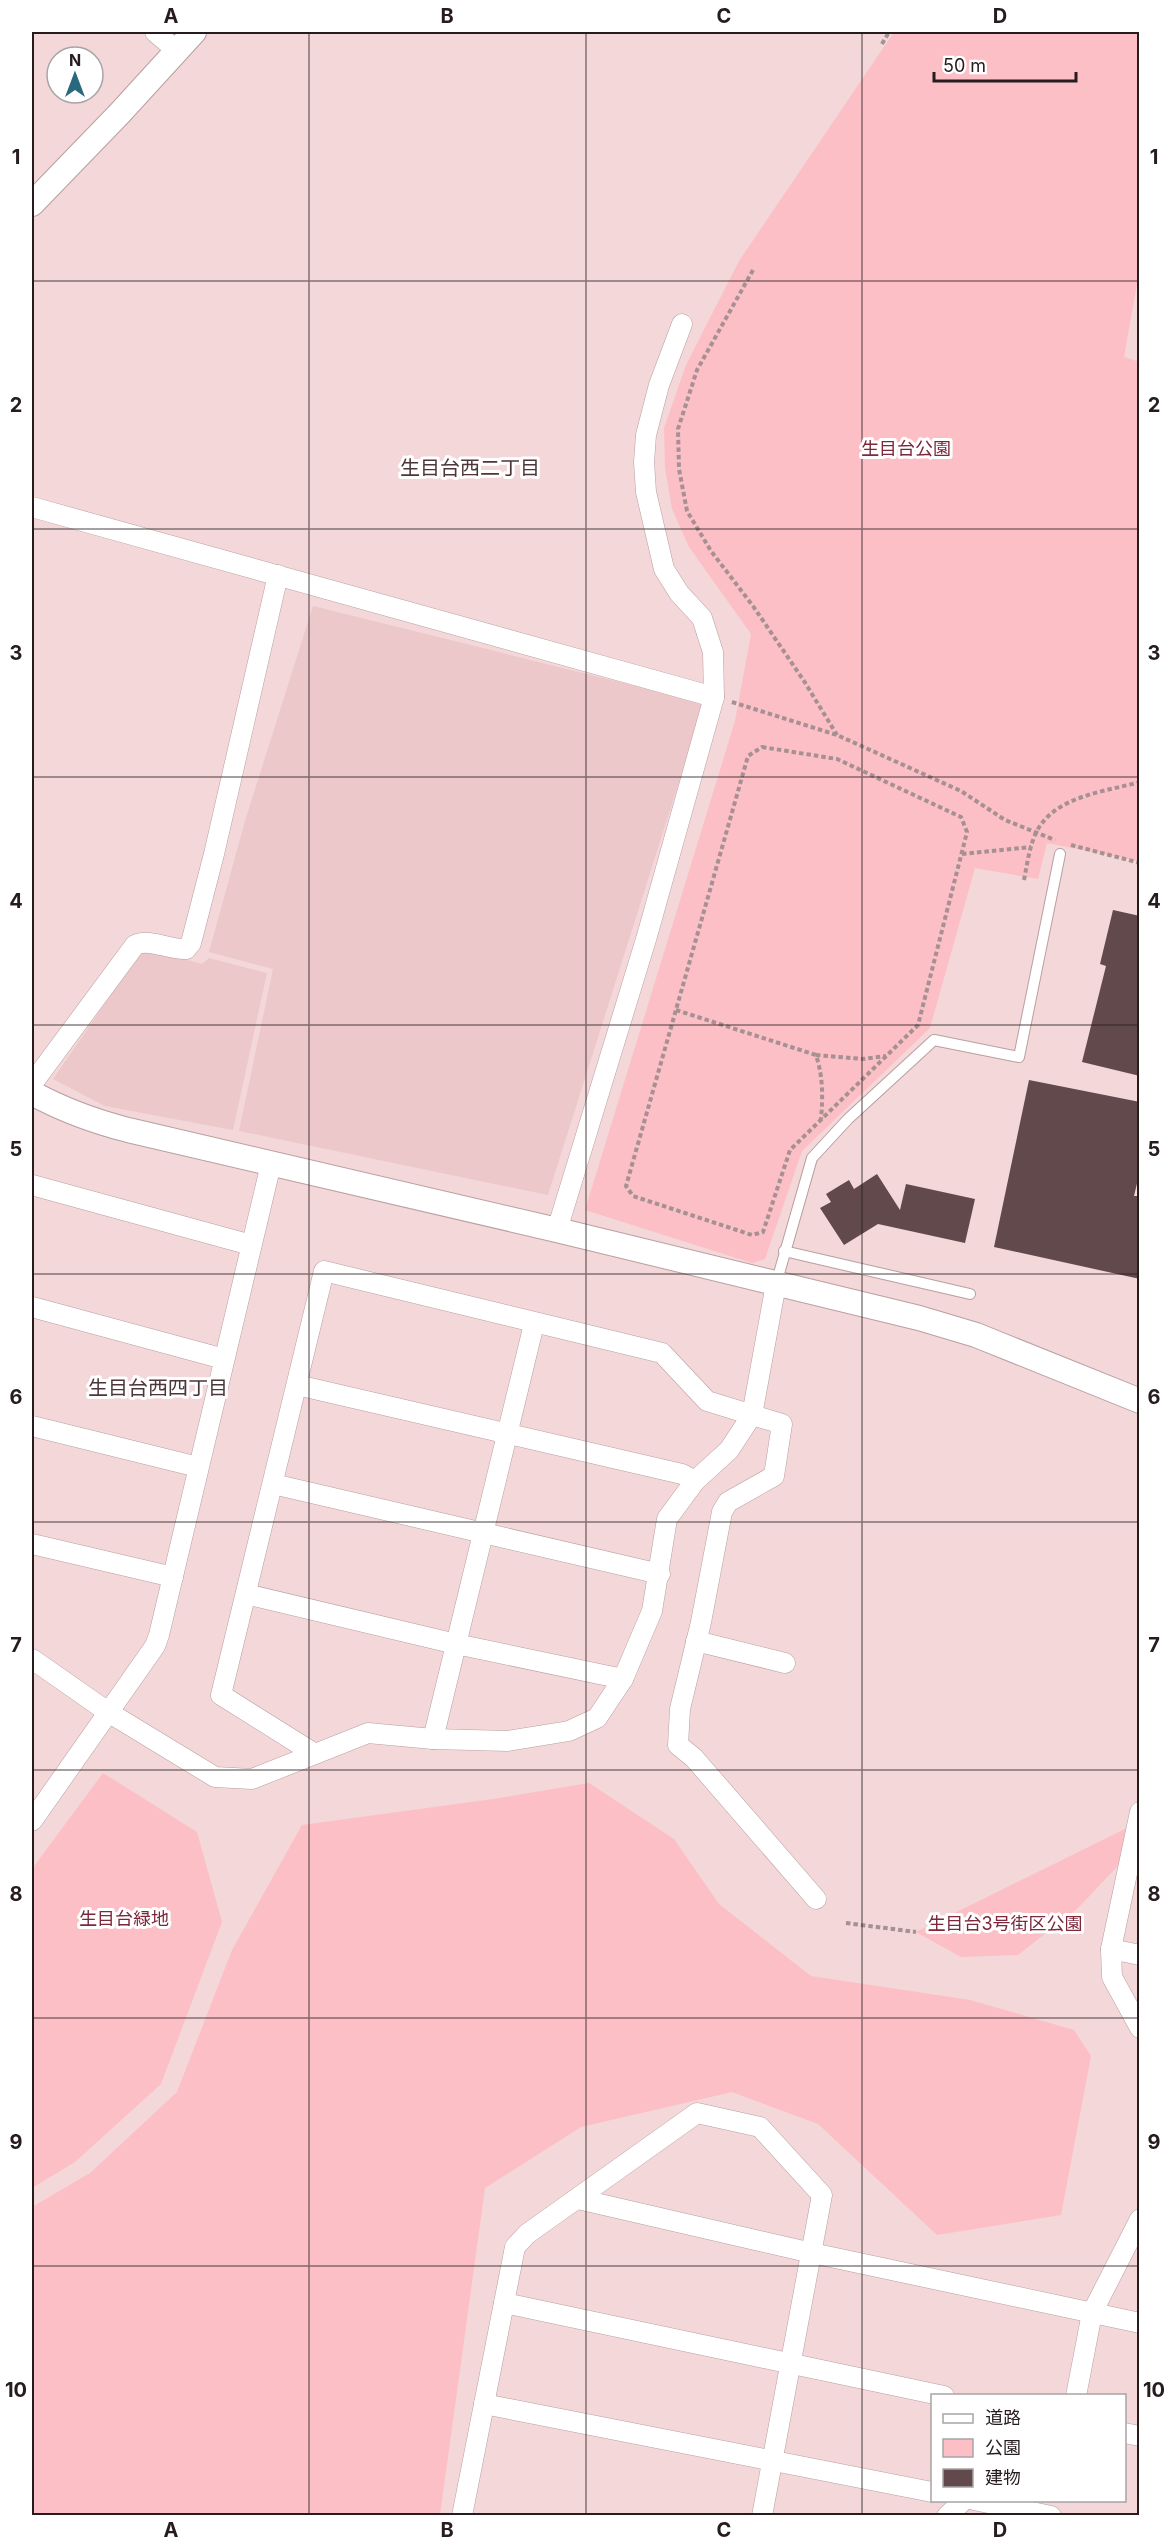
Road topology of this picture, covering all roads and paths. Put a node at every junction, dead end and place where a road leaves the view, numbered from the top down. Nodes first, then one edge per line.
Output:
1 (155, 32) edge
2 (194, 32) edge
3 (889, 32) edge
4 (882, 44) dead end
5 (176, 50) junction
6 (32, 204) edge
7 (753, 270) dead end
8 (682, 324) dead end
9 (32, 507) edge
10 (278, 576) junction
11 (719, 698) junction
12 (837, 735) junction
13 (1140, 782) edge
14 (1036, 833) junction
15 (1031, 847) junction
16 (962, 854) junction
17 (1060, 854) dead end
18 (1140, 864) edge
19 (1024, 880) dead end
20 (676, 1010) junction
21 (816, 1055) junction
22 (886, 1056) junction
23 (32, 1084) edge
24 (32, 1093) edge
25 (821, 1119) junction
26 (271, 1164) junction
27 (32, 1185) edge
28 (557, 1230) junction
29 (251, 1245) junction
30 (784, 1251) junction
31 (776, 1284) junction
32 (970, 1294) dead end
33 (32, 1307) edge
34 (534, 1324) junction
35 (224, 1359) junction
36 (297, 1385) junction
37 (1140, 1401) edge
38 (752, 1415) junction
39 (32, 1426) edge
40 (507, 1432) junction
41 (198, 1467) junction
42 (695, 1481) junction
43 (273, 1484) junction
44 (483, 1533) junction
45 (32, 1544) edge
46 (660, 1574) junction
47 (173, 1577) junction
48 (246, 1594) junction
49 (696, 1641) junction
50 (456, 1644) junction
51 (32, 1659) edge
52 (785, 1663) dead end
53 (623, 1678) junction
54 (108, 1712) junction
55 (433, 1738) junction
56 (315, 1754) junction
57 (1140, 1812) edge
58 (32, 1821) edge
59 (1137, 1838) edge
60 (816, 1899) dead end
61 (846, 1923) dead end
62 (916, 1932) dead end
63 (1111, 1949) junction
64 (1140, 1955) edge
65 (1140, 2028) edge
66 (578, 2199) junction
67 (1140, 2219) edge
68 (812, 2253) junction
69 (504, 2303) junction
70 (1092, 2313) junction
71 (1140, 2324) edge
72 (791, 2364) junction
73 (934, 2394) edge
74 (1076, 2394) edge
75 (484, 2404) junction
76 (772, 2461) junction
77 (931, 2492) edge
78 (962, 2502) edge
79 (984, 2502) edge
80 (463, 2515) edge
81 (762, 2516) edge
82 (947, 2516) edge
83 (1052, 2516) edge

1 - 5 street
2 - 5 street
3 - 4 path
5 - 6 street
7 - 12 path
8 - 11 street
9 - 10 street
10 - 11 street
10 - 23 street
11 - 12 path
11 - 28 street
12 - 14 path
13 - 14 path
14 - 15 path
14 - 18 path
15 - 16 path
15 - 19 path
16 - 20 path
16 - 22 path
17 - 30 lane
20 - 21 path
20 - 25 path
21 - 22 path
21 - 25 path
22 - 25 path
24 - 26 street
26 - 28 street
26 - 29 street
27 - 29 street
28 - 31 street
29 - 35 street
30 - 31 lane
30 - 32 lane
31 - 37 street
31 - 38 street
33 - 35 street
34 - 36 street
34 - 38 street
34 - 40 street
35 - 41 street
36 - 40 street
36 - 43 street
38 - 42 street
38 - 49 street
39 - 41 street
40 - 42 street
40 - 44 street
41 - 47 street
42 - 46 street
43 - 44 street
43 - 48 street
44 - 46 street
44 - 50 street
45 - 47 street
46 - 53 street
47 - 54 street
48 - 50 street
48 - 56 street
49 - 52 street
49 - 60 street
50 - 53 street
50 - 55 street
51 - 54 street
53 - 55 street
54 - 56 street
54 - 58 street
55 - 56 street
57 - 59 street
59 - 63 street
61 - 62 path
63 - 64 street
63 - 65 street
66 - 68 street
66 - 68 street
66 - 69 street
67 - 70 street
68 - 70 street
68 - 72 street
69 - 72 street
69 - 75 street
70 - 71 street
70 - 74 street
72 - 73 street
72 - 76 street
75 - 76 street
75 - 80 street
76 - 77 street
76 - 81 street
78 - 82 street
79 - 83 street

